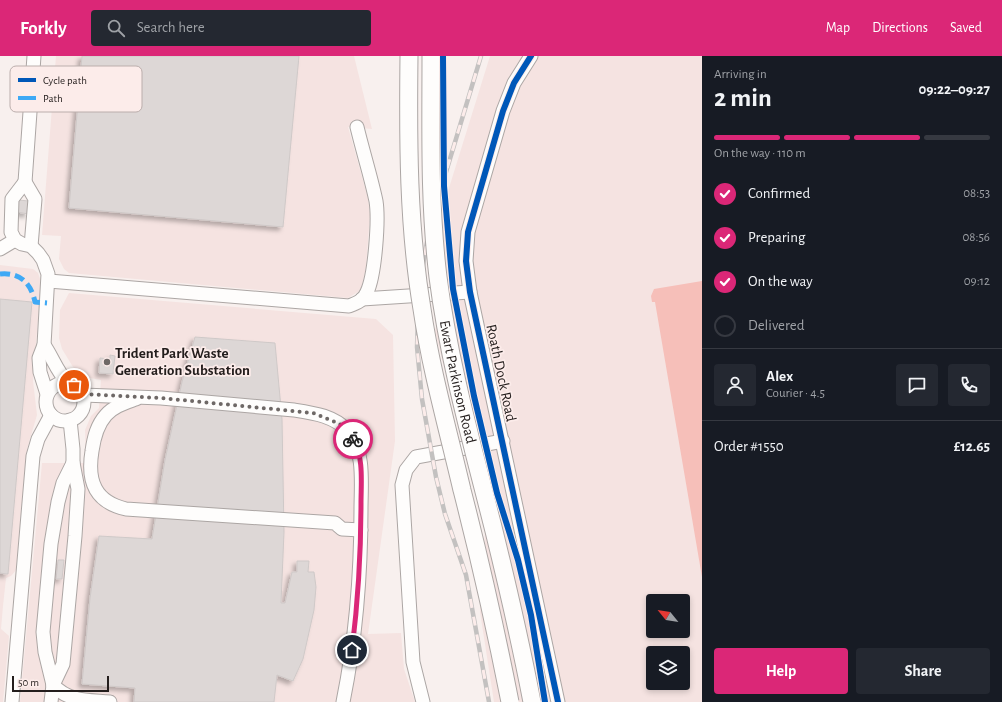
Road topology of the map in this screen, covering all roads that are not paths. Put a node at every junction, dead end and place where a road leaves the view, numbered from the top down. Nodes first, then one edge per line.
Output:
1 (34, 56) edge
2 (410, 56) edge
3 (431, 56) edge
4 (531, 56) edge
5 (33, 66) edge
6 (30, 112) edge
7 (357, 128) dead end
8 (25, 182) junction
9 (15, 240) junction
10 (31, 246) junction
11 (0, 250) edge
12 (49, 281) junction
13 (470, 292) junction
14 (362, 299) junction
15 (44, 345) junction
16 (68, 383) junction
17 (47, 394) junction
18 (82, 394) junction
19 (141, 397) junction
20 (51, 415) junction
21 (70, 420) junction
22 (502, 441) junction
23 (73, 463) junction
24 (361, 530) junction
25 (53, 684) junction
26 (12, 702) edge
27 (51, 702) edge
28 (110, 702) edge
29 (343, 702) edge
30 (423, 702) edge
31 (510, 702) edge
32 (532, 702) edge
33 (558, 702) edge

1 - 5 street
2 - 31 main road, Ewart Parkinson Road, bridge
3 - 32 main road, Ewart Parkinson Road, bridge
4 - 13 street, Roath Dock Road
6 - 8 street
7 - 14 street
8 - 9 street
8 - 10 street
9 - 10 street
9 - 11 street
10 - 12 street
12 - 14 street
12 - 15 street
13 - 14 street
13 - 22 street, Roath Dock Road
15 - 16 street
15 - 17 street
16 - 17 street
16 - 18 street
17 - 20 street
18 - 19 street
18 - 21 street
19 - 24 street
19 - 24 street
20 - 21 street
20 - 26 street
21 - 23 street
22 - 30 street
22 - 33 street, Roath Dock Road
23 - 25 street
23 - 25 street
24 - 29 street
25 - 27 street
25 - 28 street

